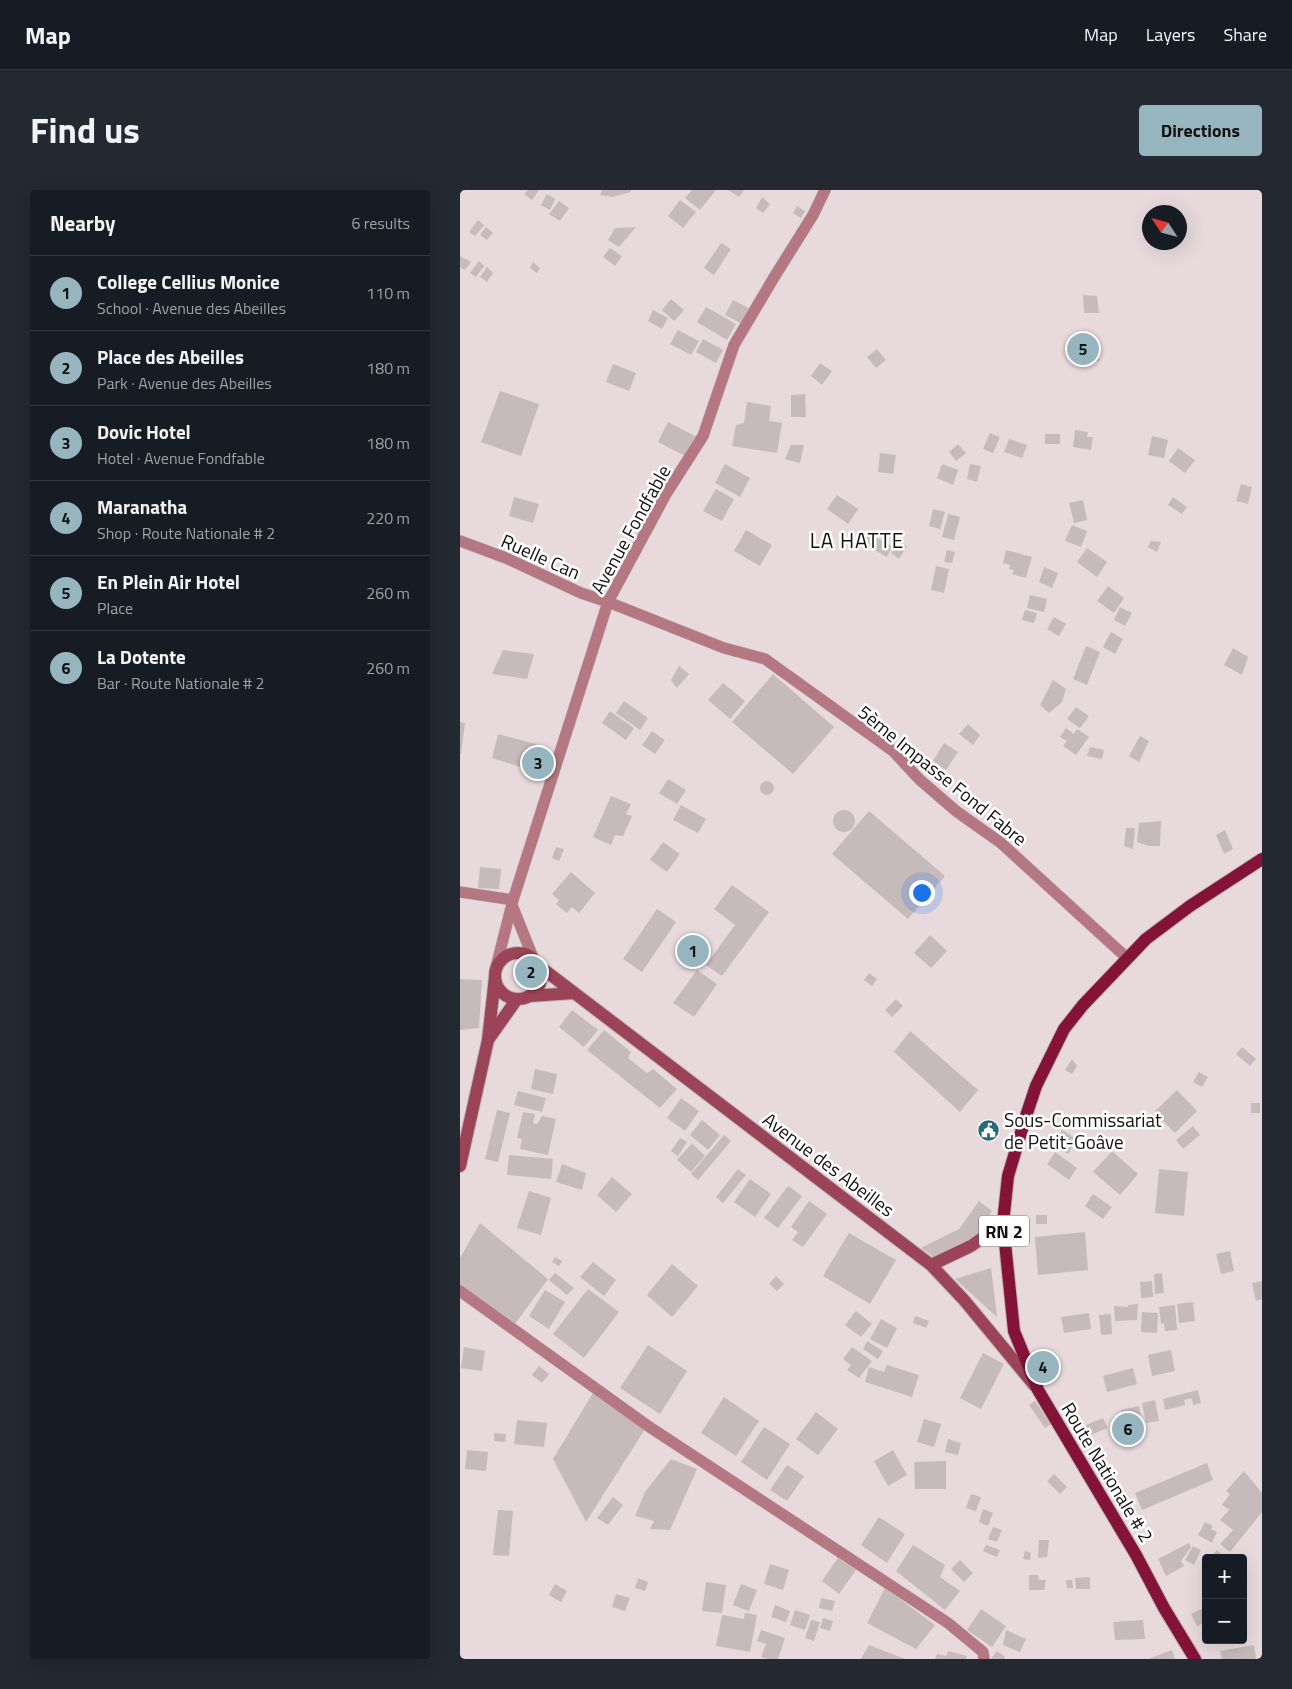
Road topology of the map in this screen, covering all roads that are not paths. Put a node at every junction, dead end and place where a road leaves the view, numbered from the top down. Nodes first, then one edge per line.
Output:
1 (824, 190) edge
2 (460, 541) edge
3 (608, 602) junction
4 (1262, 859) edge
5 (460, 892) edge
6 (512, 902) junction
7 (1127, 958) junction
8 (537, 963) junction
9 (495, 974) junction
10 (574, 993) junction
11 (530, 996) junction
12 (517, 999) junction
13 (488, 1040) junction
14 (460, 1166) edge
15 (1003, 1223) junction
16 (931, 1265) junction
17 (460, 1291) edge
18 (1038, 1390) junction
19 (984, 1659) edge
20 (1195, 1659) edge

1 - 3 street, Avenue Fondfable
2 - 3 street, Ruelle Can
3 - 6 street, Avenue Fondfable
3 - 7 street, 5ème Impasse Fond Fabre
4 - 7 main road, Route Nationale # 2 / RN 2
5 - 6 street
6 - 8 street
6 - 9 street, Avenue Fondfable
7 - 15 main road, Route Nationale # 2 / RN 2
8 - 9 street
8 - 10 street, Avenue des Abeilles
8 - 11 street
9 - 12 street
9 - 13 street
10 - 11 street
10 - 16 street, Avenue des Abeilles
11 - 12 street
12 - 13 street
13 - 14 street
15 - 16 street
15 - 18 main road, Route Nationale # 2 / RN 2
16 - 18 street, Avenue des Abeilles
17 - 19 street
18 - 20 main road, Route Nationale # 2 / RN 2

